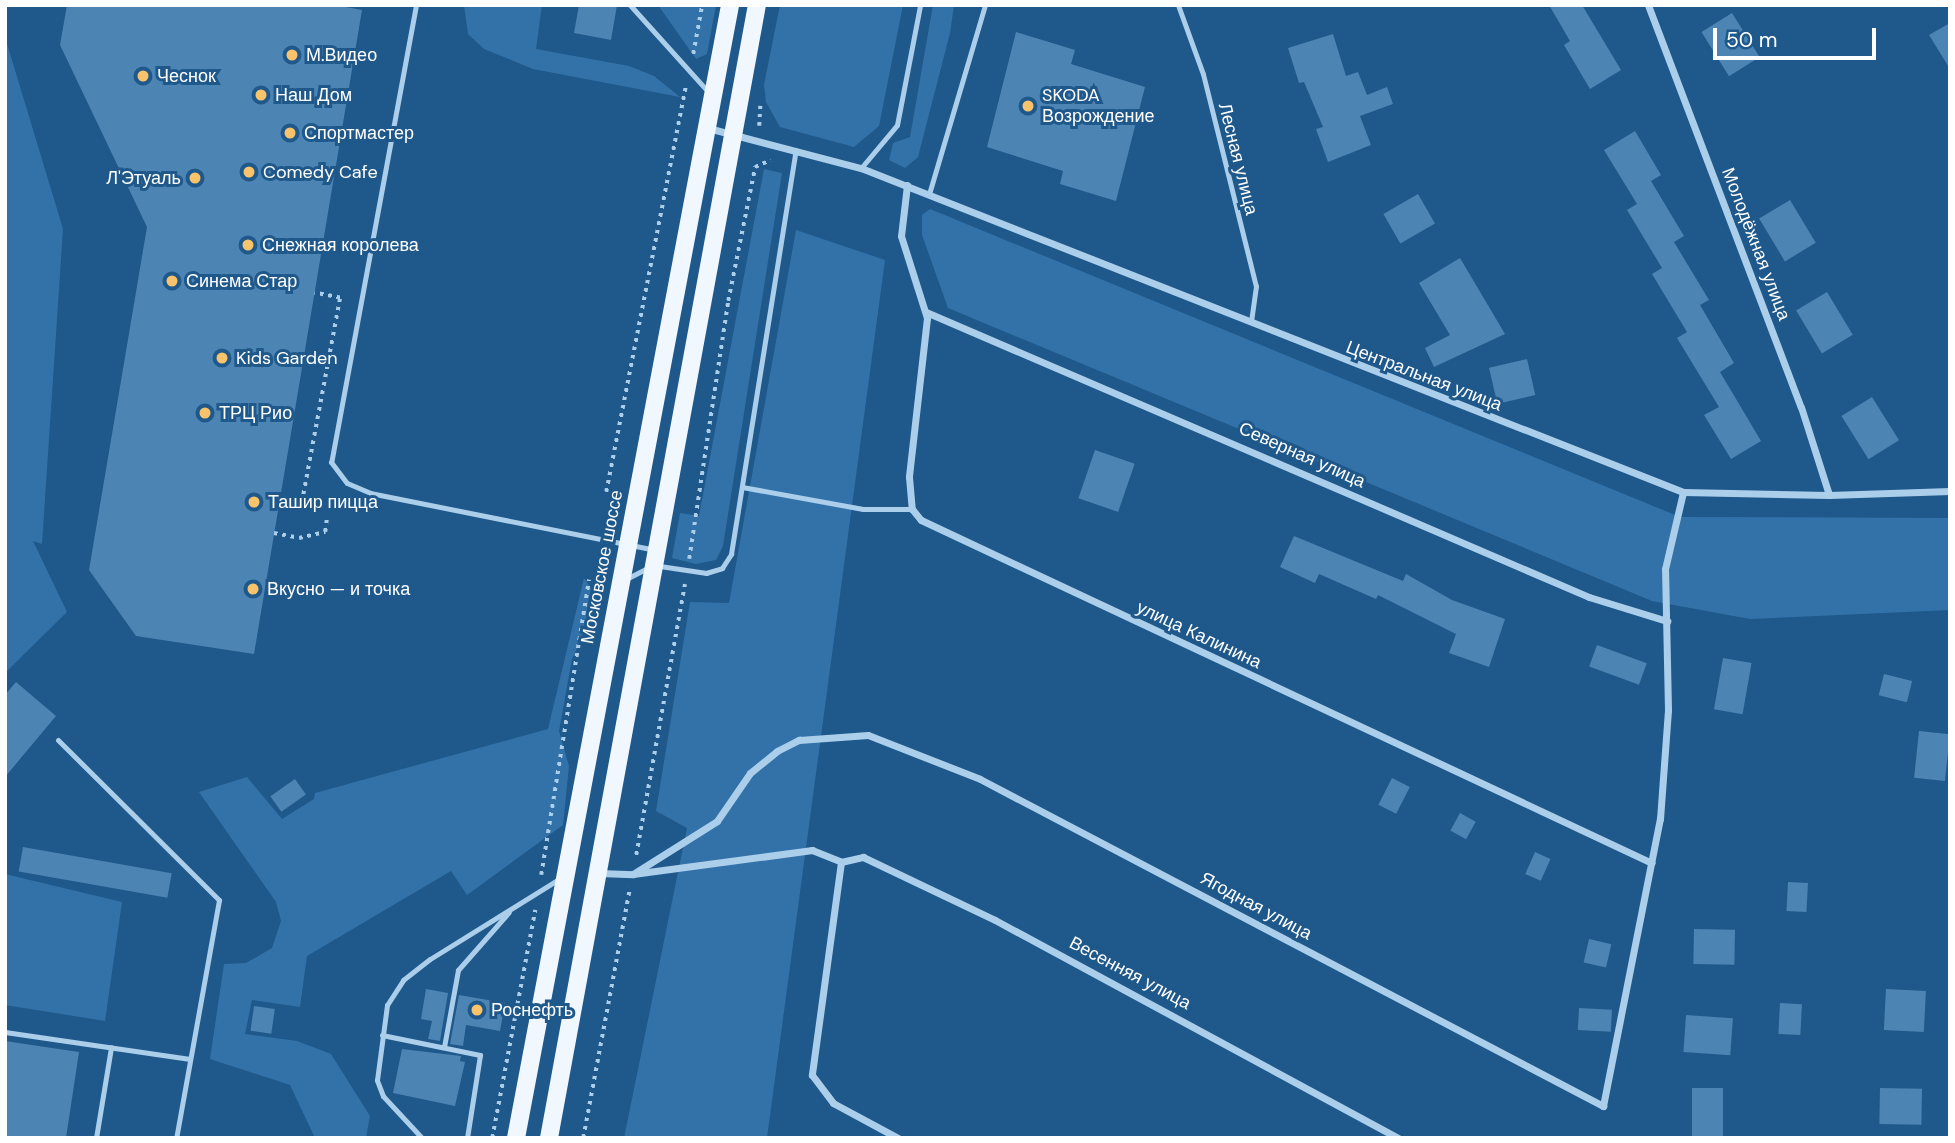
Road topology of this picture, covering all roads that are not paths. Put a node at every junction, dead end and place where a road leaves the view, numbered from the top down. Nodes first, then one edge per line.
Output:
1 (416, 5) edge
2 (630, 5) edge
3 (730, 5) edge
4 (757, 5) edge
5 (919, 5) edge
6 (985, 5) edge
7 (1178, 5) edge
8 (1648, 5) edge
9 (714, 98) junction
10 (708, 128) junction
11 (734, 133) junction
12 (796, 150) junction
13 (861, 168) junction
14 (907, 185) junction
15 (929, 194) junction
16 (926, 315) junction
17 (1251, 322) junction
18 (742, 487) junction
19 (1950, 491) edge
20 (1683, 492) junction
21 (1829, 495) junction
22 (912, 509) junction
23 (628, 546) junction
24 (654, 558) junction
25 (621, 582) junction
26 (1667, 621) junction
27 (58, 740) dead end
28 (841, 862) junction
29 (1652, 863) junction
30 (598, 873) junction
31 (633, 874) junction
32 (565, 876) junction
33 (513, 907) junction
34 (5, 1031) edge
35 (382, 1035) junction
36 (444, 1047) junction
37 (111, 1048) junction
38 (190, 1059) junction
39 (96, 1138) edge
40 (176, 1138) edge
41 (422, 1138) edge
42 (467, 1138) edge
43 (516, 1138) edge
44 (549, 1138) edge
45 (898, 1138) edge
46 (1399, 1138) edge

1 - 23 lane
2 - 9 lane
3 - 9 main road, Московское шоссе
4 - 11 main road
5 - 13 lane
6 - 15 lane
7 - 17 lane, Лесная улица
8 - 21 street, Молодёжная улица
9 - 10 main road, Московское шоссе
10 - 11 street, Центральная улица
10 - 23 main road, Московское шоссе
11 - 12 street, Центральная улица
11 - 24 main road
12 - 13 street, Центральная улица
12 - 18 lane
13 - 14 street, Центральная улица
14 - 15 street, Центральная улица
14 - 16 street
15 - 17 street, Центральная улица
16 - 22 street
16 - 26 street, Северная улица
17 - 20 street, Центральная улица
18 - 22 lane
18 - 24 lane
19 - 21 street, Центральная улица
20 - 21 street, Центральная улица
20 - 26 street
22 - 29 street, улица Калинина
23 - 24 lane
23 - 25 main road, Московское шоссе
24 - 25 lane
24 - 30 main road
25 - 32 main road, Московское шоссе
26 - 29 street
27 - 38 lane
28 - 31 street, Весенняя улица
28 - 45 street
28 - 46 street, Весенняя улица
29 - 31 street, Ягодная улица
30 - 31 street, Весенняя улица
30 - 44 main road
32 - 33 lane
32 - 43 main road, Московское шоссе
33 - 35 lane
33 - 36 lane
34 - 37 lane
35 - 36 lane
35 - 41 lane
36 - 42 lane
37 - 38 lane
37 - 39 lane
38 - 40 lane

